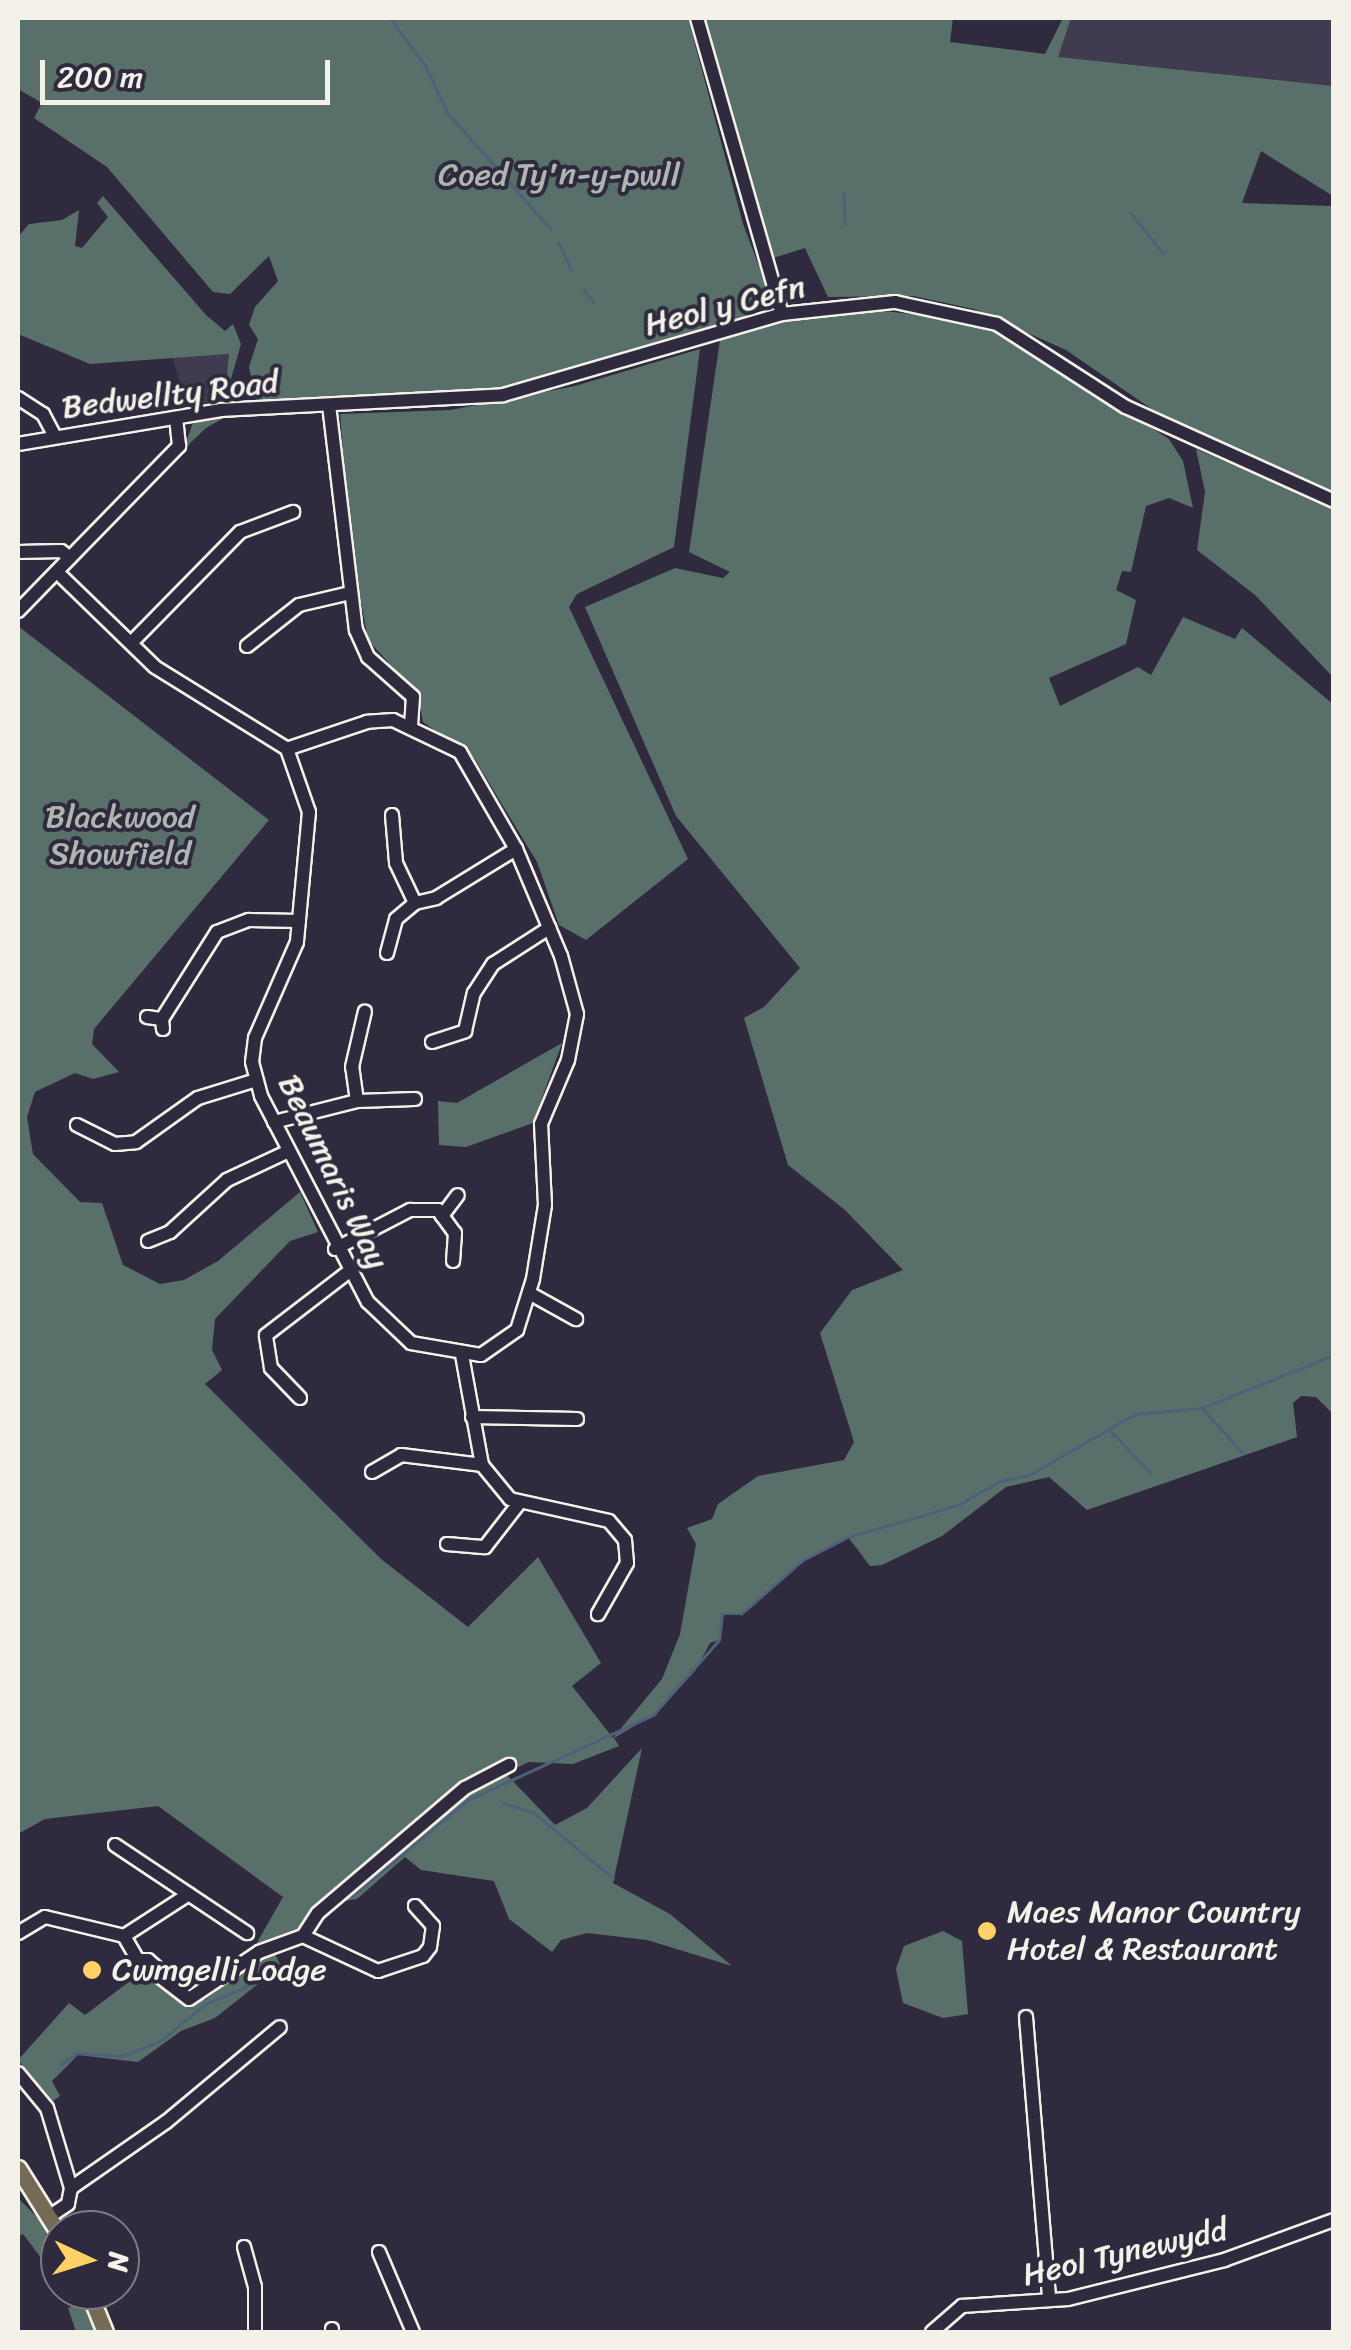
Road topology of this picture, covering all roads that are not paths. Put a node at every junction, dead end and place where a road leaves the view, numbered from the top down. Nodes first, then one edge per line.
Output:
1 (697, 18) edge
2 (782, 314) junction
3 (18, 398) edge
4 (329, 405) junction
5 (176, 418) junction
6 (55, 438) junction
7 (18, 444) edge
8 (1334, 501) edge
9 (289, 516) dead end
10 (18, 552) edge
11 (70, 558) junction
12 (56, 572) junction
13 (350, 594) junction
14 (18, 611) edge
15 (131, 643) junction
16 (247, 646) dead end
17 (411, 726) junction
18 (287, 749) junction
19 (397, 823) dead end
20 (516, 848) junction
21 (415, 903) junction
22 (300, 921) junction
23 (549, 928) junction
24 (387, 953) dead end
25 (365, 1010) dead end
26 (147, 1017) dead end
27 (432, 1042) dead end
28 (256, 1080) junction
29 (415, 1099) dead end
30 (357, 1101) junction
31 (274, 1122) junction
32 (77, 1125) dead end
33 (288, 1151) junction
34 (458, 1195) dead end
35 (442, 1216) junction
36 (148, 1241) dead end
37 (335, 1249) junction
38 (453, 1260) dead end
39 (348, 1272) junction
40 (529, 1293) junction
41 (576, 1319) dead end
42 (462, 1355) junction
43 (296, 1389) dead end
44 (472, 1417) junction
45 (577, 1419) dead end
46 (482, 1465) junction
47 (372, 1472) dead end
48 (520, 1502) junction
49 (447, 1544) dead end
50 (598, 1614) dead end
51 (509, 1765) dead end
52 (115, 1845) dead end
53 (189, 1894) junction
54 (416, 1906) dead end
55 (18, 1933) edge
56 (247, 1933) dead end
57 (124, 1936) junction
58 (302, 1936) junction
59 (138, 1960) junction
60 (182, 1990) dead end
61 (1026, 2017) dead end
62 (280, 2027) dead end
63 (18, 2073) edge
64 (18, 2168) edge
65 (71, 2188) junction
66 (46, 2210) edge
67 (59, 2210) edge
68 (1334, 2220) edge
69 (244, 2247) dead end
70 (378, 2252) dead end
71 (1049, 2299) junction
72 (255, 2332) edge
73 (412, 2332) edge
74 (932, 2332) edge

1 - 2 street
2 - 4 street, Heol y Cefn
2 - 8 street, Heol y Cefn
3 - 6 street
4 - 5 street, Bedwellty Road
4 - 13 street
5 - 6 street, Bedwellty Road
5 - 11 street
6 - 7 street, Bedwellty Road
9 - 15 street
10 - 11 street
11 - 12 street
12 - 14 street
12 - 15 street
13 - 16 street
13 - 17 street
15 - 18 street
17 - 18 street
17 - 20 street
18 - 22 street, Beaumaris Way
19 - 21 street
20 - 21 street
20 - 23 street
21 - 24 street
22 - 26 street
22 - 28 street, Beaumaris Way
23 - 27 street
23 - 40 street
25 - 30 street
28 - 31 street, Beaumaris Way
28 - 32 street
29 - 30 street
30 - 31 street
31 - 33 street, Beaumaris Way
33 - 36 street
33 - 37 street, Beaumaris Way
34 - 35 street
35 - 37 street
35 - 38 street
37 - 39 street, Beaumaris Way
39 - 42 street, Beaumaris Way
39 - 43 street
40 - 41 street
40 - 42 street
42 - 44 street
44 - 45 street
44 - 46 street
46 - 47 street
46 - 48 street
48 - 49 street
48 - 50 street
51 - 58 street
52 - 53 street
53 - 56 street
53 - 57 street
54 - 58 street
55 - 57 street
57 - 59 street
58 - 59 street
59 - 60 street
61 - 71 street
62 - 65 street
63 - 65 street
64 - 66 main road
65 - 67 street
68 - 71 street, Heol Tynewydd
69 - 72 street
70 - 73 street
71 - 74 street, Heol Tynewydd

